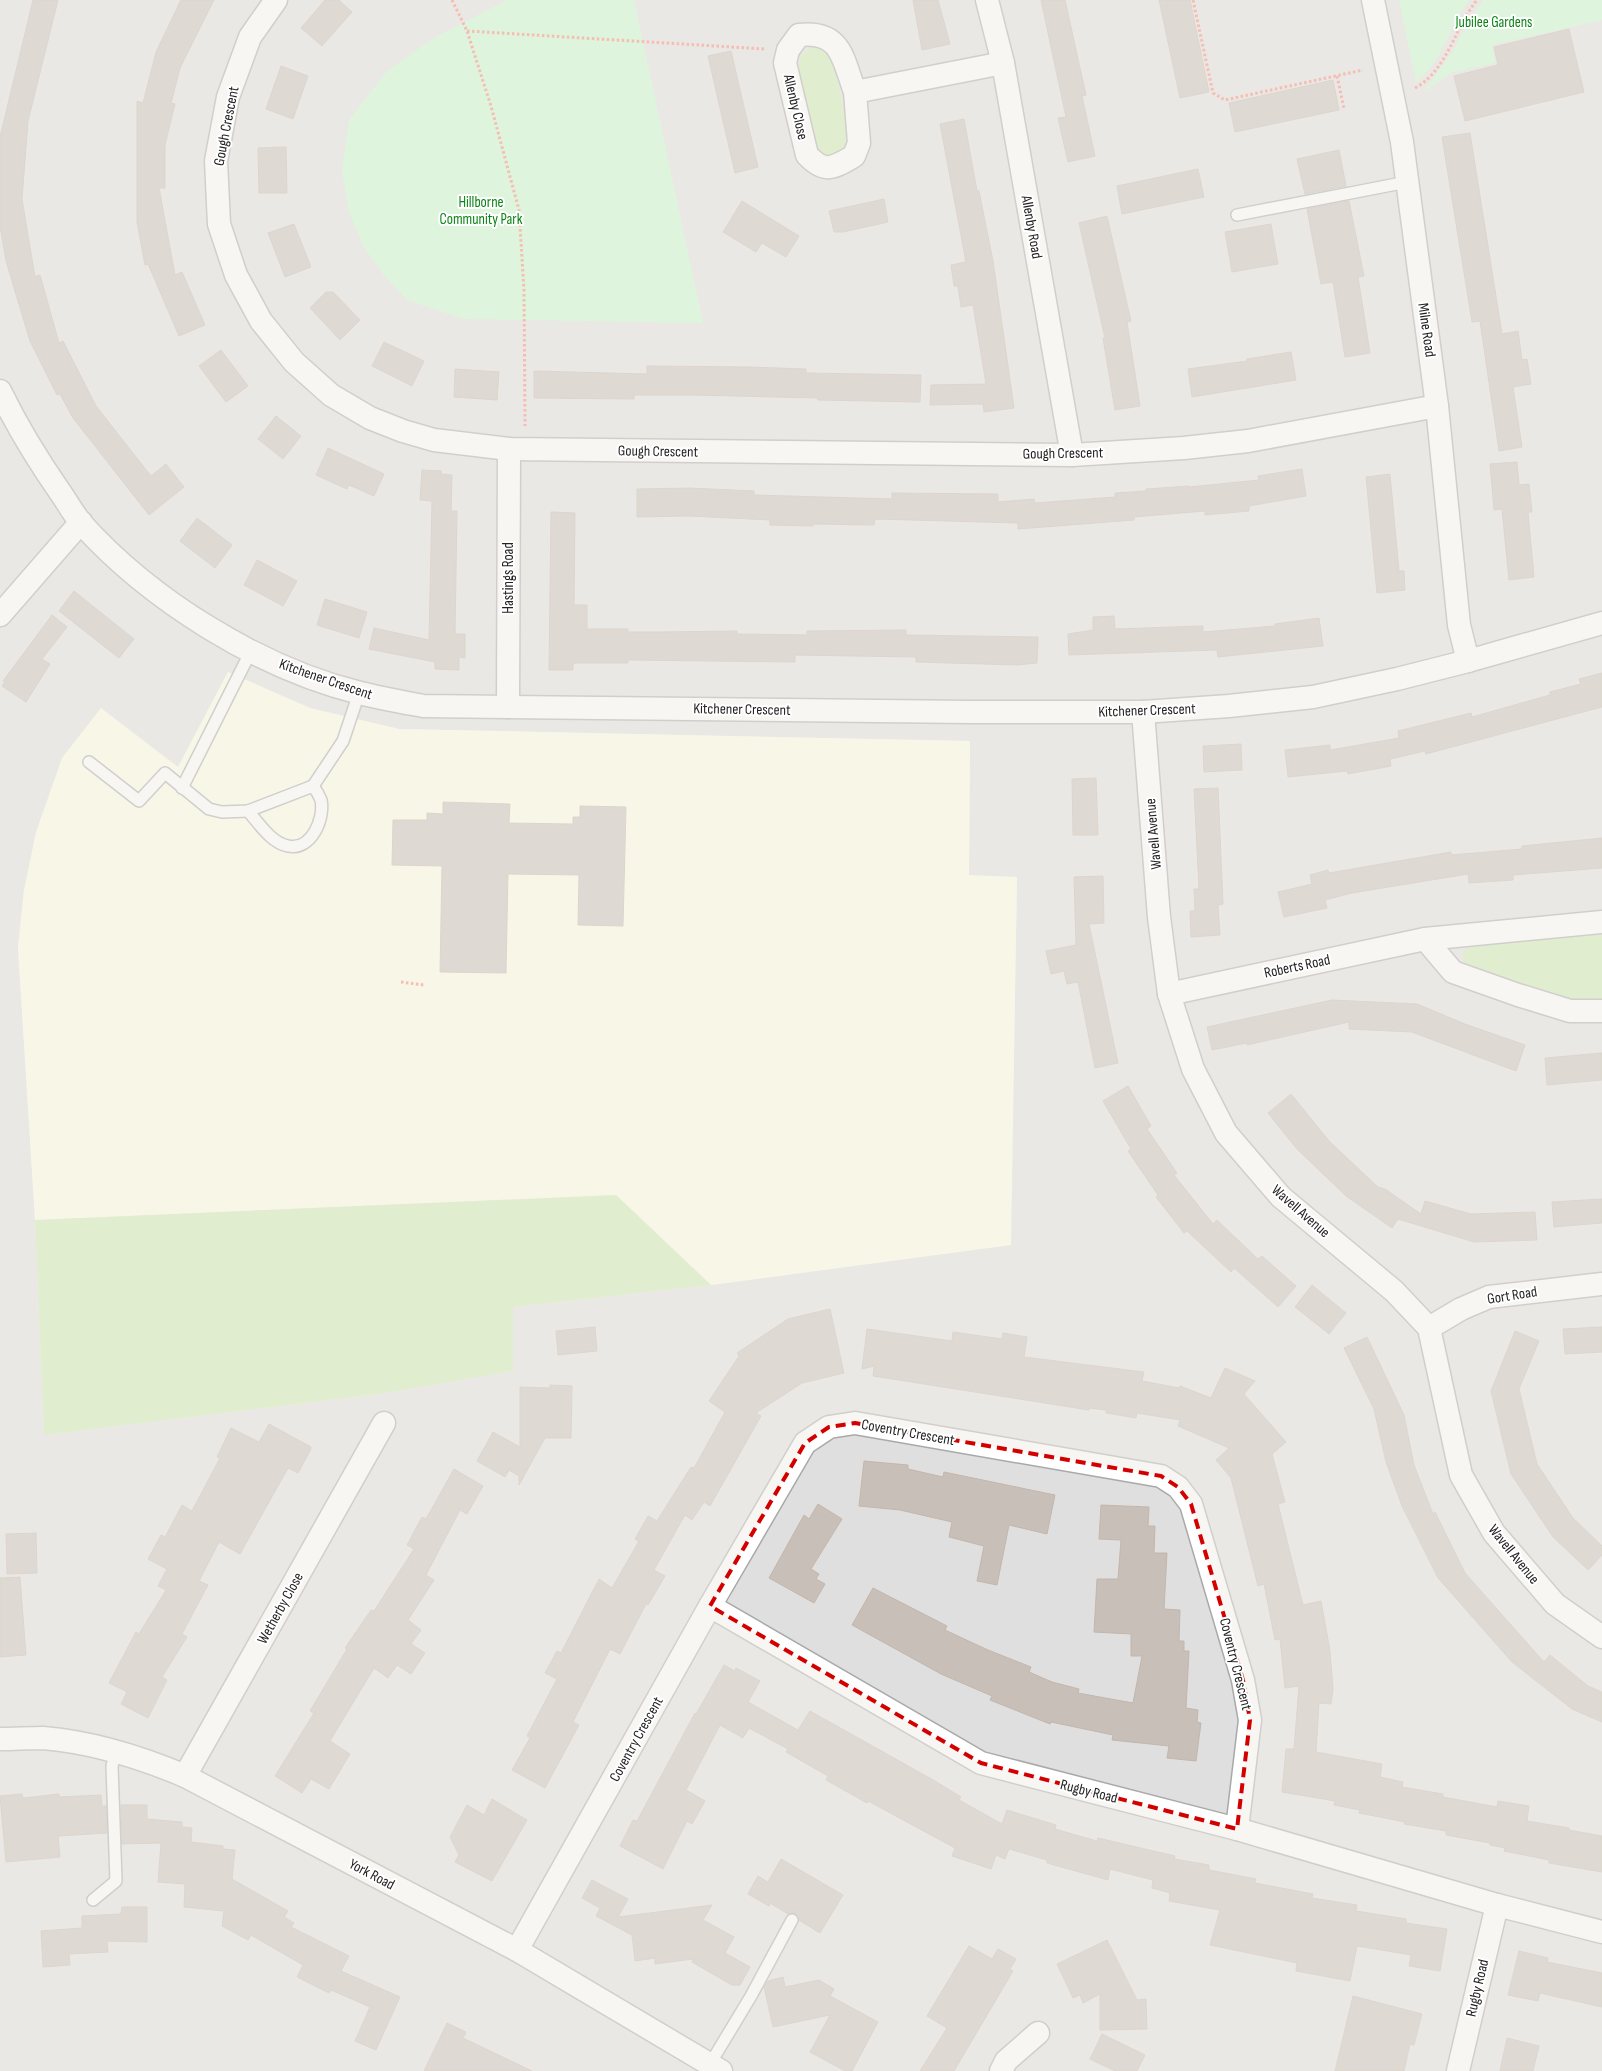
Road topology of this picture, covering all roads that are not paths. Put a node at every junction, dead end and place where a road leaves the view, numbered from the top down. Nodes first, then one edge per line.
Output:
1 (276, 0) edge
2 (987, 0) edge
3 (1373, 0) edge
4 (1003, 63) junction
5 (855, 92) junction
6 (1407, 182) junction
7 (1237, 215) dead end
8 (0, 390) edge
9 (1437, 406) junction
10 (517, 449) junction
11 (1072, 454) junction
12 (81, 522) junction
13 (0, 615) edge
14 (1602, 623) edge
15 (251, 651) junction
16 (1468, 661) junction
17 (359, 693) junction
18 (508, 707) junction
19 (1143, 712) junction
20 (89, 762) dead end
21 (314, 786) junction
22 (182, 788) junction
23 (248, 811) junction
24 (1602, 922) edge
25 (1424, 939) junction
26 (1169, 994) junction
27 (1602, 1011) edge
28 (1602, 1284) edge
29 (1429, 1328) junction
30 (383, 1436) dead end
31 (710, 1606) junction
32 (1602, 1638) edge
33 (0, 1739) edge
34 (116, 1752) junction
35 (185, 1776) junction
36 (1237, 1828) junction
37 (93, 1900) dead end
38 (1497, 1905) junction
39 (792, 1920) dead end
40 (1602, 1932) edge
41 (517, 1950) junction
42 (1038, 2033) dead end
43 (715, 2068) edge
44 (1001, 2071) edge
45 (1458, 2071) edge

1 - 10 street, Gough Crescent
2 - 4 street, Allenby Road
3 - 6 street, Milne Road
4 - 5 street
4 - 11 street, Allenby Road
5 - 5 street, Allenby Close
6 - 7 lane
6 - 9 street, Milne Road
8 - 12 street, Kitchener Crescent
9 - 11 street, Gough Crescent
9 - 16 street, Milne Road
10 - 11 street, Gough Crescent
10 - 18 street, Hastings Road
12 - 13 street
12 - 15 street, Kitchener Crescent
14 - 16 street, Kitchener Crescent
15 - 17 street, Kitchener Crescent
15 - 22 lane
16 - 19 street, Kitchener Crescent
17 - 18 street, Kitchener Crescent
17 - 21 lane
18 - 19 street, Kitchener Crescent
19 - 26 street, Wavell Avenue
20 - 22 lane
21 - 23 lane
21 - 23 lane
22 - 23 lane
24 - 25 street, Roberts Road
25 - 26 street, Roberts Road
25 - 27 street
26 - 29 street, Wavell Avenue
28 - 29 street, Gort Road
29 - 32 street, Wavell Avenue
30 - 35 street, Wetherby Close
31 - 36 street, Rugby Road
31 - 36 street, Coventry Crescent
31 - 41 street, Coventry Crescent
33 - 34 street, York Road
34 - 35 street, York Road
34 - 37 lane
35 - 41 street, York Road
36 - 38 street, Rugby Road
38 - 40 street, Rugby Road
38 - 45 street, Rugby Road
39 - 43 lane
41 - 43 street, York Road
42 - 44 street

